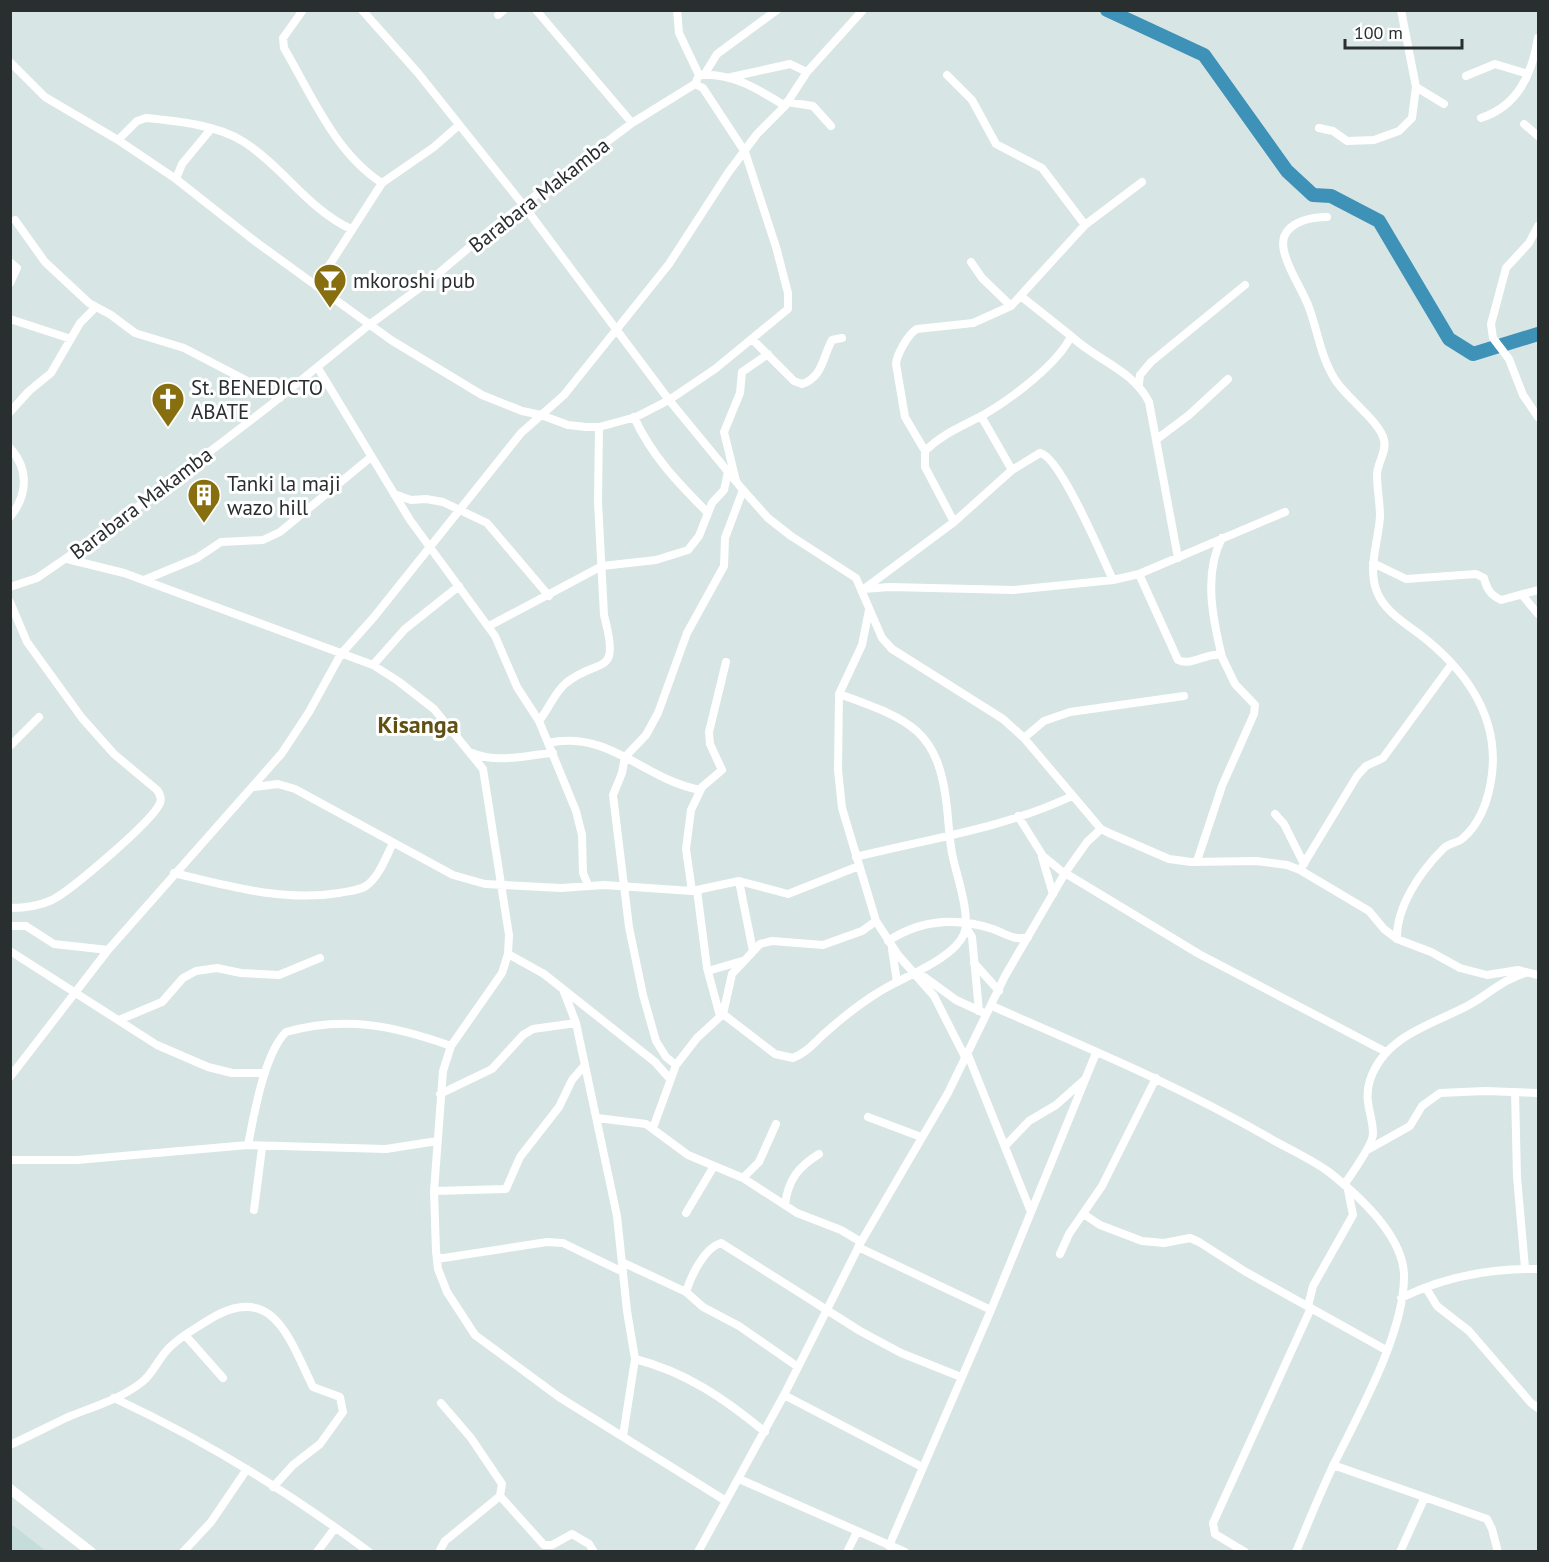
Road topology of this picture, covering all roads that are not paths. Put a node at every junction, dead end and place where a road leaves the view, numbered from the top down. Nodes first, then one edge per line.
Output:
1 (303, 10) edge
2 (362, 10) edge
3 (536, 10) edge
4 (677, 10) edge
5 (777, 10) edge
6 (863, 10) edge
7 (1401, 10) edge
8 (1539, 38) edge
9 (10, 62) edge
10 (807, 72) junction
11 (1528, 74) junction
12 (947, 75) dead end
13 (1466, 76) dead end
14 (731, 77) junction
15 (699, 78) junction
16 (1416, 87) junction
17 (786, 104) junction
18 (1444, 104) dead end
19 (1480, 118) dead end
20 (632, 123) junction
21 (1524, 124) dead end
22 (459, 125) junction
23 (831, 126) dead end
24 (1318, 128) dead end
25 (211, 129) junction
26 (1539, 136) edge
27 (118, 140) junction
28 (745, 152) junction
29 (176, 180) junction
30 (1142, 182) dead end
31 (382, 183) junction
32 (524, 206) junction
33 (1327, 217) dead end
34 (15, 220) dead end
35 (1085, 225) junction
36 (1539, 226) edge
37 (351, 229) junction
38 (10, 262) edge
39 (971, 262) dead end
40 (10, 283) edge
41 (1245, 285) dead end
42 (316, 286) junction
43 (1022, 297) junction
44 (1011, 306) junction
45 (96, 307) junction
46 (10, 319) edge
47 (369, 325) junction
48 (617, 327) junction
49 (1071, 336) junction
50 (842, 338) dead end
51 (71, 339) junction
52 (753, 340) junction
53 (768, 354) junction
54 (318, 368) junction
55 (1228, 380) dead end
56 (1139, 384) junction
57 (279, 398) junction
58 (669, 400) junction
59 (10, 412) edge
60 (541, 415) junction
61 (981, 416) junction
62 (634, 417) junction
63 (1539, 417) edge
64 (599, 427) junction
65 (1157, 439) junction
66 (10, 448) edge
67 (925, 451) junction
68 (371, 457) junction
69 (1012, 470) junction
70 (728, 472) junction
71 (736, 481) junction
72 (743, 490) junction
73 (394, 494) junction
74 (458, 511) junction
75 (707, 512) junction
76 (1284, 512) dead end
77 (10, 517) edge
78 (954, 522) junction
79 (1222, 538) junction
80 (428, 548) junction
81 (1178, 558) junction
82 (67, 559) junction
83 (1374, 563) junction
84 (602, 566) junction
85 (1139, 574) junction
86 (144, 580) junction
87 (1113, 580) junction
88 (459, 586) junction
89 (10, 587) edge
90 (863, 589) junction
91 (1539, 590) edge
92 (549, 596) junction
93 (1523, 596) junction
94 (10, 602) edge
95 (870, 609) junction
96 (1539, 614) edge
97 (489, 626) junction
98 (342, 654) junction
99 (1222, 657) junction
100 (726, 662) dead end
101 (373, 665) junction
102 (1451, 665) junction
103 (839, 694) junction
104 (1184, 696) dead end
105 (39, 717) dead end
106 (538, 721) junction
107 (1024, 738) junction
108 (548, 742) junction
109 (10, 746) edge
110 (471, 753) junction
111 (553, 753) junction
112 (624, 757) junction
113 (255, 787) junction
114 (700, 790) junction
115 (1072, 796) junction
116 (1275, 814) dead end
117 (1018, 816) junction
118 (1101, 829) junction
119 (948, 836) junction
120 (393, 843) junction
121 (1041, 852) junction
122 (1197, 861) junction
123 (857, 862) junction
124 (1302, 867) junction
125 (174, 873) junction
126 (1065, 873) junction
127 (739, 881) junction
128 (501, 885) junction
129 (588, 885) junction
130 (624, 888) junction
131 (695, 890) junction
132 (1053, 894) junction
133 (10, 908) edge
134 (876, 921) junction
135 (966, 925) junction
136 (10, 926) edge
137 (1028, 937) junction
138 (1397, 939) junction
139 (890, 944) junction
140 (108, 950) junction
141 (10, 951) edge
142 (753, 951) junction
143 (508, 954) junction
144 (320, 958) dead end
145 (742, 961) junction
146 (974, 963) junction
147 (708, 971) junction
148 (915, 972) junction
149 (1528, 972) junction
150 (1539, 975) edge
151 (897, 982) junction
152 (76, 991) junction
153 (999, 991) junction
154 (564, 992) junction
155 (990, 1010) junction
156 (979, 1011) junction
157 (722, 1015) junction
158 (119, 1020) junction
159 (576, 1023) junction
160 (451, 1046) junction
161 (1386, 1052) junction
162 (1096, 1053) junction
163 (967, 1057) junction
164 (676, 1065) junction
165 (584, 1066) junction
166 (265, 1073) junction
167 (10, 1077) edge
168 (1156, 1078) junction
169 (670, 1079) junction
170 (1083, 1081) junction
171 (1515, 1092) junction
172 (1539, 1093) edge
173 (440, 1094) junction
174 (868, 1117) dead end
175 (597, 1118) junction
176 (776, 1124) dead end
177 (653, 1128) junction
178 (921, 1137) junction
179 (436, 1141) junction
180 (1006, 1144) junction
181 (248, 1145) junction
182 (262, 1148) junction
183 (1366, 1150) junction
184 (819, 1154) dead end
185 (10, 1160) edge
186 (714, 1166) junction
187 (743, 1178) junction
188 (1346, 1187) junction
189 (434, 1191) junction
190 (785, 1205) junction
191 (254, 1210) dead end
192 (686, 1213) dead end
193 (1031, 1213) junction
194 (1085, 1215) junction
195 (860, 1244) junction
196 (1060, 1254) dead end
197 (437, 1260) junction
198 (623, 1268) junction
199 (1525, 1269) junction
200 (1539, 1269) edge
201 (1426, 1288) junction
202 (686, 1292) junction
203 (1401, 1298) junction
204 (1309, 1307) junction
205 (991, 1310) junction
206 (827, 1311) junction
207 (185, 1335) junction
208 (1386, 1350) junction
209 (635, 1359) junction
210 (798, 1367) junction
211 (961, 1377) junction
212 (223, 1378) dead end
213 (784, 1395) junction
214 (114, 1398) junction
215 (441, 1403) dead end
216 (1539, 1408) edge
217 (765, 1431) junction
218 (623, 1436) junction
219 (10, 1444) edge
220 (1334, 1465) junction
221 (922, 1467) junction
222 (247, 1469) junction
223 (739, 1479) junction
224 (273, 1487) junction
225 (10, 1489) edge
226 (501, 1496) junction
227 (1424, 1499) junction
228 (726, 1501) junction
229 (335, 1528) junction
230 (857, 1532) junction
231 (889, 1546) junction
232 (91, 1551) edge
233 (183, 1551) edge
234 (316, 1551) edge
235 (369, 1551) edge
236 (439, 1551) edge
237 (594, 1551) edge
238 (698, 1551) edge
239 (847, 1551) edge
240 (905, 1551) edge
241 (1245, 1551) edge
242 (1296, 1551) edge
243 (1400, 1551) edge
244 (1498, 1551) edge

1 - 31 street
2 - 22 street
3 - 20 street
4 - 15 street
5 - 15 street
6 - 10 street
7 - 16 street
8 - 11 street
9 - 27 street
10 - 14 street
10 - 17 street
11 - 13 street
11 - 19 street
12 - 35 street
14 - 15 street
14 - 17 street
15 - 20 street, Barabara Makamba
15 - 28 street
16 - 18 street
16 - 24 street
17 - 23 street
17 - 28 street
20 - 32 street, Barabara Makamba
21 - 26 street
22 - 31 street
22 - 32 street
25 - 27 street
25 - 29 street
25 - 37 street
27 - 29 street
28 - 48 street
28 - 52 street
29 - 42 street
30 - 35 street
31 - 37 street
32 - 47 street, Barabara Makamba
32 - 48 street
33 - 83 street
34 - 45 street
35 - 43 street
36 - 63 street
37 - 42 street
38 - 40 street
39 - 44 street
41 - 56 street
42 - 47 street
43 - 44 street
43 - 49 street
44 - 67 street
45 - 51 street
45 - 57 street
46 - 51 street
47 - 54 street, Barabara Makamba
47 - 60 street
48 - 58 street
48 - 60 street
49 - 56 street
49 - 61 street
50 - 53 street
51 - 59 street
52 - 53 street
52 - 58 street
53 - 71 street
54 - 57 street, Barabara Makamba
54 - 68 street
55 - 65 street
56 - 65 street
57 - 82 street, Barabara Makamba
58 - 62 street
58 - 70 street
60 - 64 street
60 - 74 street
61 - 67 street
61 - 69 street
62 - 64 street
62 - 75 street
64 - 84 street
65 - 81 street
66 - 77 street
67 - 78 street
68 - 73 street
68 - 86 street
69 - 78 street
69 - 87 street
70 - 71 street
70 - 75 street
71 - 72 street
72 - 90 street
72 - 112 street
73 - 74 street
73 - 80 street
74 - 80 street
74 - 92 street
75 - 84 street
76 - 79 street
78 - 90 street
79 - 81 street
79 - 99 street
80 - 88 street
80 - 98 street
81 - 85 street
82 - 86 street
82 - 89 street, Barabara Makamba
83 - 93 street
83 - 102 street
84 - 92 street
84 - 106 street
85 - 87 street
85 - 99 street
86 - 98 street
87 - 90 street
88 - 97 street
88 - 101 street
90 - 95 street
91 - 93 street
92 - 97 street
93 - 96 street
94 - 133 street
95 - 103 street
95 - 107 street
97 - 106 street
98 - 101 street
98 - 113 street
99 - 122 street
100 - 114 street
101 - 110 street
102 - 124 street
102 - 138 street
103 - 119 street
103 - 123 street
104 - 107 street
105 - 109 street
106 - 108 street
107 - 115 street
108 - 111 street
108 - 112 street
110 - 111 street
110 - 128 street
111 - 129 street
112 - 114 street
112 - 130 street
113 - 120 street
113 - 125 street
114 - 131 street
115 - 117 street
115 - 118 street
116 - 124 street
117 - 119 street
117 - 121 street
118 - 122 street
118 - 126 street
119 - 123 street
119 - 135 street
120 - 125 street
120 - 128 street
121 - 126 street
121 - 132 street
122 - 124 street
123 - 127 street
123 - 134 street
124 - 138 street
125 - 140 street
126 - 132 street
126 - 161 street
127 - 131 street
127 - 142 street
128 - 129 street
128 - 143 street
129 - 130 street
130 - 131 street
130 - 164 street
131 - 147 street
132 - 137 street
134 - 139 street
134 - 142 street
135 - 137 street
135 - 139 street
135 - 146 street
135 - 148 street
136 - 140 street
137 - 153 street
138 - 149 street
139 - 148 street
139 - 151 street
140 - 152 street
141 - 152 street
142 - 145 street
143 - 154 street
143 - 160 street
144 - 158 street
145 - 147 street
145 - 157 street
146 - 153 street
146 - 156 street
147 - 157 street
148 - 151 street
148 - 156 street
148 - 163 street
149 - 150 street
149 - 161 street
151 - 157 street
152 - 158 street
152 - 167 street
153 - 155 street
154 - 159 street
154 - 169 street
155 - 156 street
155 - 162 street
155 - 163 street
157 - 164 street
158 - 166 street
159 - 165 street
159 - 173 street
160 - 166 street
160 - 173 street
161 - 183 street
162 - 168 street
162 - 170 street
163 - 178 street
163 - 180 street
164 - 169 street
165 - 175 street
165 - 189 street
166 - 181 street
168 - 188 street
168 - 194 street
169 - 177 street
170 - 180 street
170 - 193 street
171 - 172 street
171 - 183 street
171 - 199 street
173 - 179 street
174 - 178 street
175 - 177 street
175 - 198 street
176 - 187 street
177 - 186 street
178 - 195 street
179 - 182 street
179 - 189 street
180 - 193 street
181 - 182 street
181 - 185 street
182 - 191 street
183 - 188 street
184 - 190 street
186 - 187 street
186 - 192 street
187 - 190 street
188 - 203 street
188 - 204 street
189 - 197 street
190 - 195 street
193 - 205 street
194 - 196 street
194 - 204 street
195 - 205 street
195 - 206 street
197 - 198 street
197 - 218 street
198 - 202 street
198 - 209 street
199 - 200 street
199 - 201 street
201 - 203 street
201 - 216 street
202 - 206 street
202 - 210 street
203 - 208 street
204 - 208 street
204 - 241 street
205 - 211 street
206 - 210 street
206 - 211 street
207 - 212 street
207 - 214 street
207 - 224 street
208 - 220 street
209 - 217 street
209 - 218 street
210 - 213 street
211 - 221 street
213 - 217 street
213 - 221 street
214 - 219 street
214 - 222 street
215 - 226 street
217 - 223 street
218 - 228 street
220 - 227 street
220 - 242 street
221 - 231 street
222 - 224 street
222 - 233 street
223 - 228 street
223 - 230 street
224 - 229 street
225 - 232 main road
226 - 236 street
226 - 237 street
227 - 243 street
227 - 244 street
228 - 238 street
229 - 234 street
229 - 235 street
230 - 231 street
230 - 239 street
231 - 240 street

